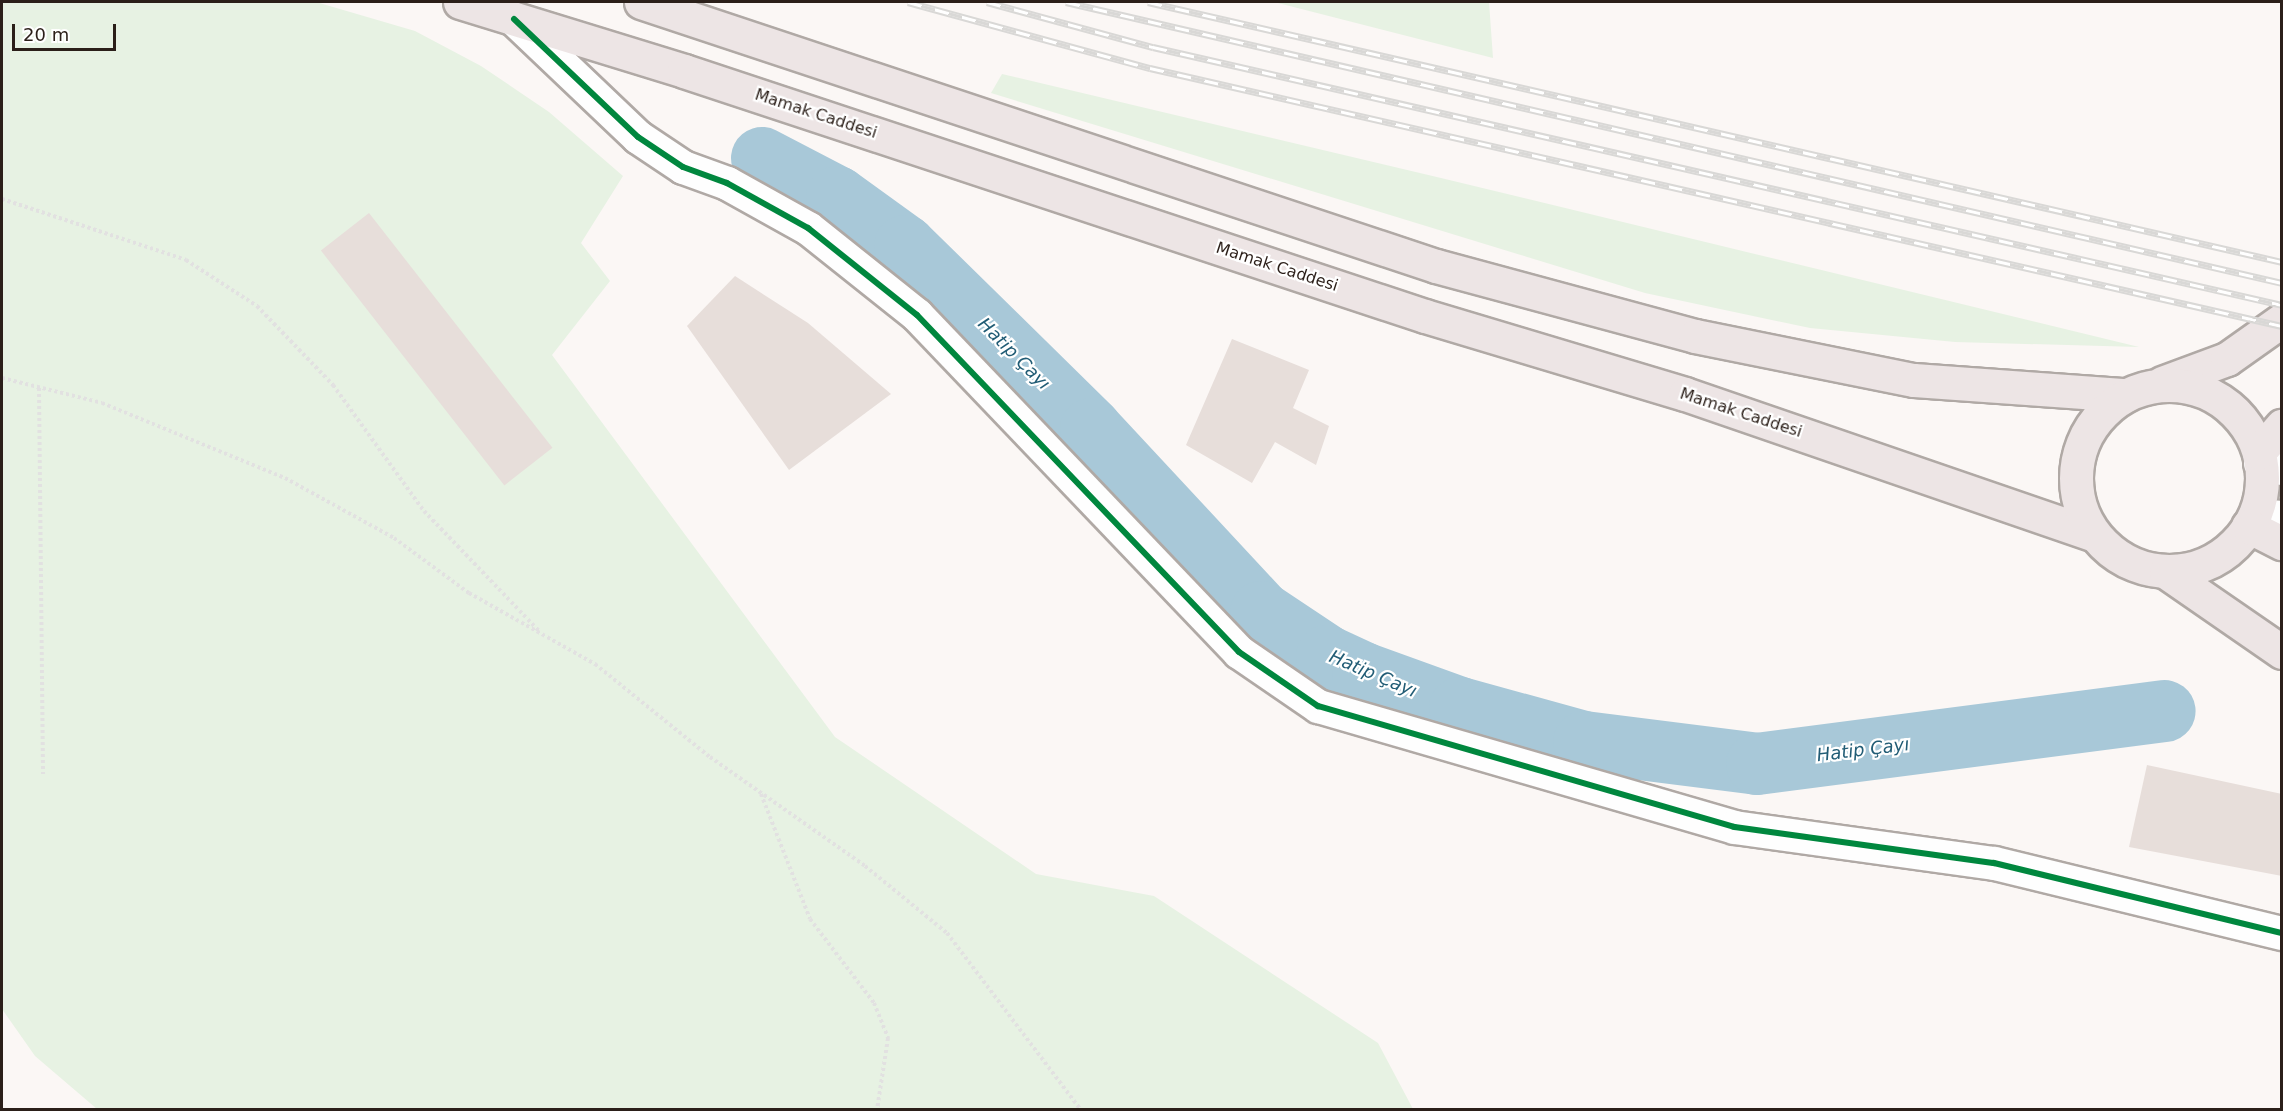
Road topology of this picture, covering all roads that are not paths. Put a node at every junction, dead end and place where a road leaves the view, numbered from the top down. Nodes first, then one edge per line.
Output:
1 (460, 2) edge
2 (641, 2) edge
3 (514, 19) junction
4 (2282, 320) edge
5 (2139, 391) junction
6 (2282, 426) edge
7 (2267, 461) edge
8 (2262, 519) edge
9 (2094, 535) junction
10 (2282, 543) edge
11 (2166, 572) junction
12 (2282, 652) edge
13 (2282, 933) edge

1 - 3 main road, Mamak Caddesi
2 - 5 main road
3 - 9 main road, Mamak Caddesi
3 - 13 street
4 - 5 main road
5 - 7 main road
5 - 9 main road
6 - 7 main road
7 - 8 main road
8 - 10 main road
8 - 11 main road
9 - 11 main road
11 - 12 main road

